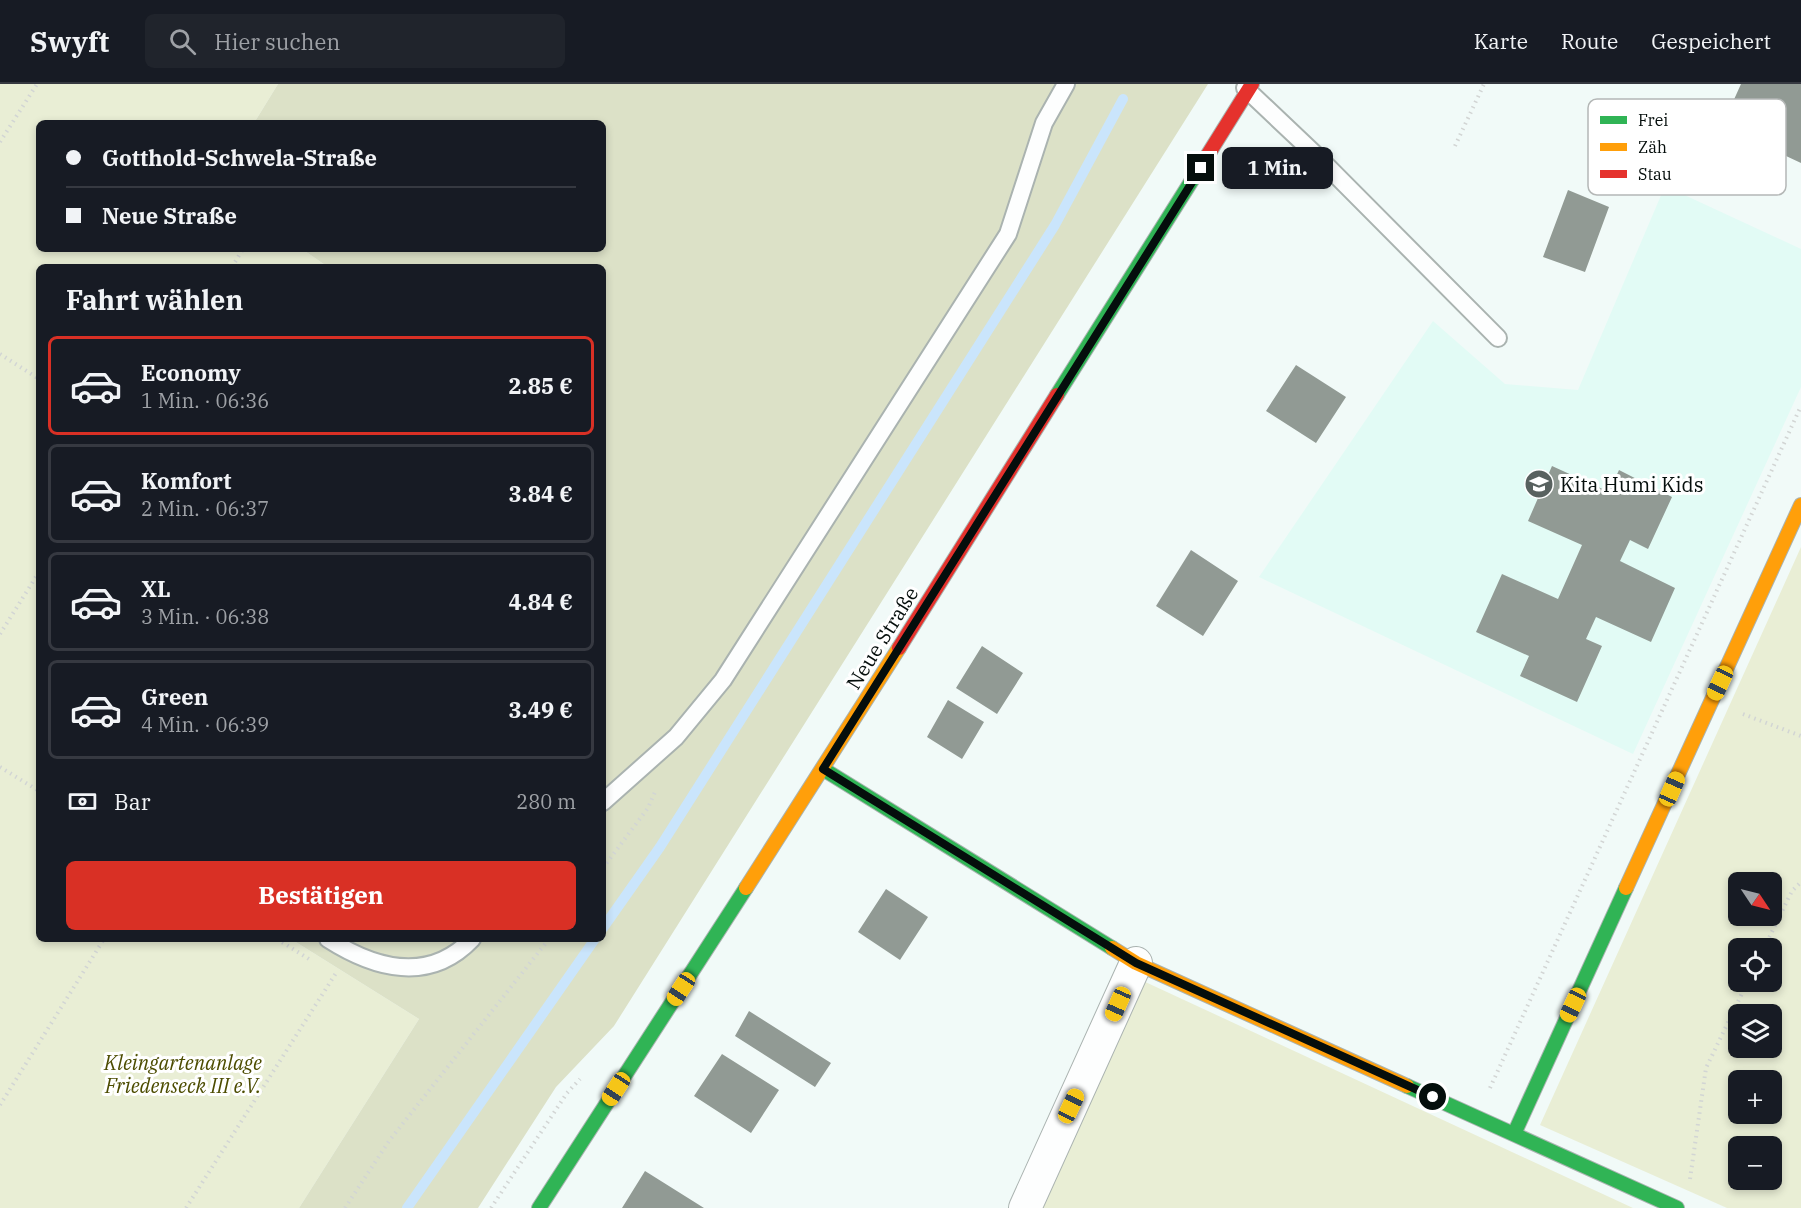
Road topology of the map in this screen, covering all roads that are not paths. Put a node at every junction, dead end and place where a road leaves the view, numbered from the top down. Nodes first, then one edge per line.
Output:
1 (1066, 84) edge
2 (1247, 86) edge
3 (1498, 338) dead end
4 (1801, 505) edge
5 (823, 769) junction
6 (606, 799) edge
7 (333, 942) edge
8 (469, 942) edge
9 (1136, 963) junction
10 (1514, 1134) junction
11 (538, 1208) edge
12 (1025, 1208) edge
13 (1677, 1208) edge

1 - 6 lane
2 - 3 lane
2 - 5 street, Neue Straße
4 - 10 street
5 - 9 street
5 - 11 street, Neue Straße
7 - 8 lane
9 - 10 street
9 - 12 street
10 - 13 street

